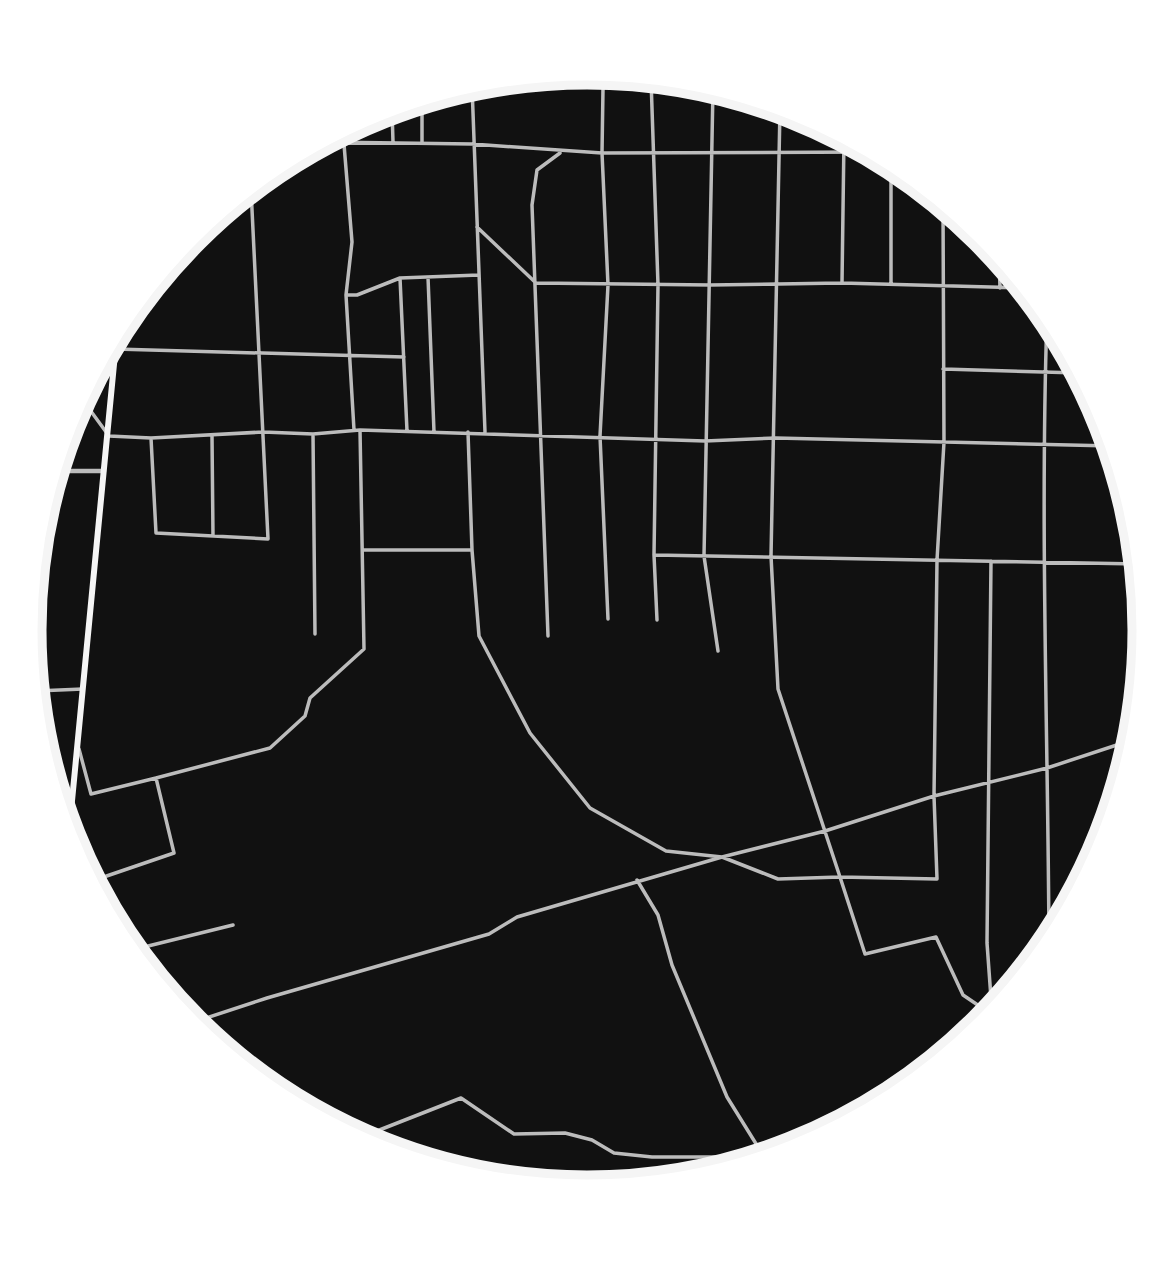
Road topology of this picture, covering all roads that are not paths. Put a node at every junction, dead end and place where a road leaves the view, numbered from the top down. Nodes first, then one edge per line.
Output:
1 (601, 85) edge
2 (604, 85) edge
3 (603, 89) junction
4 (651, 89) edge
5 (471, 98) edge
6 (713, 100) edge
7 (422, 111) edge
8 (393, 121) edge
9 (780, 121) edge
10 (346, 141) edge
11 (344, 142) edge
12 (393, 142) junction
13 (422, 142) junction
14 (472, 144) junction
15 (561, 152) junction
16 (844, 152) junction
17 (849, 152) edge
18 (602, 153) junction
19 (654, 153) junction
20 (711, 154) junction
21 (780, 154) junction
22 (891, 177) edge
23 (251, 201) edge
24 (943, 217) edge
25 (477, 227) junction
26 (999, 273) edge
27 (479, 275) junction
28 (428, 277) junction
29 (400, 278) junction
30 (842, 283) junction
31 (536, 284) junction
32 (777, 284) junction
33 (891, 284) junction
34 (608, 285) junction
35 (658, 285) junction
36 (710, 285) junction
37 (943, 285) junction
38 (1000, 288) junction
39 (1012, 288) edge
40 (346, 295) junction
41 (1047, 336) edge
42 (120, 349) edge
43 (257, 351) junction
44 (349, 356) junction
45 (404, 357) junction
46 (114, 359) edge
47 (943, 369) junction
48 (1044, 373) junction
49 (1068, 373) edge
50 (89, 409) edge
51 (354, 430) junction
52 (360, 430) junction
53 (407, 431) junction
54 (263, 432) junction
55 (434, 432) junction
56 (468, 432) junction
57 (485, 432) junction
58 (313, 435) junction
59 (538, 435) junction
60 (109, 436) junction
61 (212, 436) junction
62 (600, 436) junction
63 (151, 438) junction
64 (658, 438) junction
65 (776, 438) junction
66 (705, 441) junction
67 (944, 442) junction
68 (1045, 444) junction
69 (1100, 446) edge
70 (66, 471) edge
71 (105, 471) junction
72 (213, 536) junction
73 (364, 550) junction
74 (472, 550) junction
75 (654, 555) junction
76 (704, 556) junction
77 (771, 556) junction
78 (937, 559) junction
79 (991, 561) junction
80 (1043, 562) junction
81 (1129, 564) edge
82 (608, 619) dead end
83 (657, 620) dead end
84 (315, 634) dead end
85 (548, 636) dead end
86 (718, 651) dead end
87 (83, 689) junction
88 (46, 691) edge
89 (78, 742) junction
90 (1122, 743) edge
91 (1047, 768) junction
92 (156, 778) junction
93 (989, 782) junction
94 (934, 796) junction
95 (71, 807) edge
96 (825, 831) junction
97 (722, 857) junction
98 (840, 877) junction
99 (101, 878) edge
100 (638, 880) junction
101 (1049, 921) edge
102 (233, 925) dead end
103 (144, 947) edge
104 (991, 997) edge
105 (982, 1007) edge
106 (205, 1019) edge
107 (374, 1132) edge
108 (759, 1148) edge
109 (731, 1156) edge

1 - 3 street
2 - 3 street
3 - 18 street
4 - 19 street
5 - 14 street
6 - 20 street
7 - 13 street
8 - 12 street
9 - 21 street
10 - 12 street
11 - 40 street
12 - 13 street
13 - 14 street
14 - 15 street
14 - 25 street
15 - 18 street
15 - 31 street
16 - 17 street
16 - 21 street
16 - 30 street
18 - 19 street
18 - 34 street
19 - 20 street
19 - 35 street
20 - 21 street
20 - 36 street
21 - 32 street
22 - 33 street
23 - 43 street
24 - 37 street
25 - 27 street
25 - 31 street
26 - 38 street
27 - 28 street
27 - 57 street
28 - 29 street
28 - 55 street
29 - 40 street
29 - 45 street
30 - 32 street
30 - 33 street
31 - 34 street
31 - 59 street
32 - 36 street
32 - 65 street
33 - 37 street
34 - 35 street
34 - 62 street
35 - 36 street
35 - 64 street
36 - 66 street
37 - 38 street
37 - 47 street
38 - 39 street
40 - 44 street
41 - 48 street
42 - 43 street
43 - 44 street
43 - 54 street
44 - 45 street
44 - 51 street
45 - 53 street
46 - 60 main road
47 - 48 street
47 - 67 street
48 - 49 street
48 - 68 street
50 - 60 street
51 - 52 street
51 - 58 street
52 - 53 street
52 - 73 street
53 - 55 street
54 - 58 street
54 - 61 street
54 - 72 street
55 - 56 street
56 - 57 street
56 - 74 street
57 - 59 street
58 - 84 street
59 - 62 street
59 - 85 street
60 - 63 street
60 - 71 main road
61 - 63 street
61 - 72 street
62 - 64 street
62 - 82 street
63 - 72 street
64 - 66 street
64 - 75 street
65 - 66 street
65 - 67 street
65 - 77 street
66 - 76 street
67 - 68 street
67 - 78 street
68 - 69 street
68 - 80 street
70 - 71 street
71 - 87 main road
73 - 74 street
73 - 92 street
74 - 97 street
75 - 76 street
75 - 83 street
76 - 77 street
76 - 86 street
77 - 78 street
77 - 96 street
78 - 79 street
78 - 94 street
79 - 80 street
79 - 93 street
80 - 81 street
80 - 91 street
87 - 88 street
87 - 89 main road
89 - 92 street
89 - 95 main road
90 - 91 street
91 - 93 street
91 - 101 street
92 - 99 street
93 - 94 street
93 - 104 street
94 - 96 street
94 - 98 street
96 - 97 street
96 - 98 street
97 - 98 street
97 - 100 street
98 - 105 street
100 - 106 street
100 - 108 street
102 - 103 street
107 - 109 street

